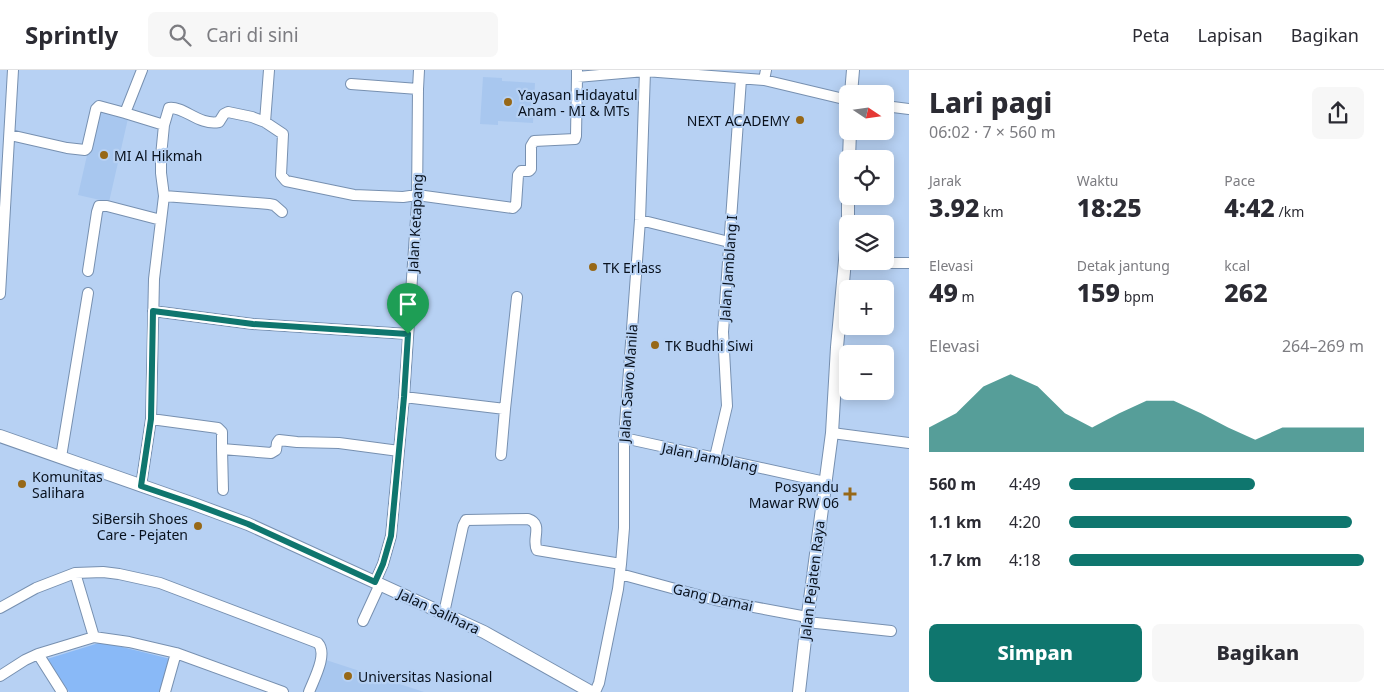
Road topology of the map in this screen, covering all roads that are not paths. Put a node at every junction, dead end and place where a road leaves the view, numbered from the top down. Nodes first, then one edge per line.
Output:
1 (13, 70) edge
2 (142, 70) edge
3 (269, 70) edge
4 (419, 70) edge
5 (853, 70) edge
6 (644, 71) edge
7 (691, 72) edge
8 (577, 73) edge
9 (765, 75) edge
10 (741, 79) junction
11 (351, 84) dead end
12 (852, 85) edge
13 (418, 88) junction
14 (839, 97) edge
15 (894, 107) edge
16 (909, 109) edge
17 (125, 112) junction
18 (264, 122) junction
19 (164, 125) junction
20 (10, 135) junction
21 (417, 195) junction
22 (164, 196) junction
23 (282, 212) dead end
24 (161, 220) junction
25 (640, 220) junction
26 (729, 242) junction
27 (894, 264) edge
28 (909, 264) edge
29 (88, 270) dead end
30 (844, 270) edge
31 (0, 294) edge
32 (88, 294) dead end
33 (517, 298) dead end
34 (153, 311) junction
35 (408, 334) junction
36 (404, 397) junction
37 (505, 410) junction
38 (151, 419) junction
39 (832, 433) junction
40 (0, 436) edge
41 (624, 438) junction
42 (909, 443) edge
43 (222, 449) junction
44 (399, 451) junction
45 (502, 455) dead end
46 (61, 457) junction
47 (715, 457) junction
48 (825, 482) junction
49 (141, 486) junction
50 (223, 490) dead end
51 (621, 569) junction
52 (75, 572) junction
53 (377, 583) junction
54 (0, 608) edge
55 (444, 613) junction
56 (807, 619) junction
57 (363, 621) dead end
58 (891, 631) dead end
59 (94, 637) junction
60 (176, 653) junction
61 (38, 654) junction
62 (0, 676) edge
63 (62, 692) edge
64 (165, 692) edge
65 (283, 692) edge
66 (309, 692) edge
67 (591, 692) edge
68 (595, 692) edge
69 (799, 692) edge

1 - 20 street
2 - 17 street
3 - 18 street
4 - 13 street, Jalan Ketapang
5 - 12 street
6 - 7 street
6 - 8 street
6 - 25 street, Jalan Sawo Manila
7 - 10 street
8 - 21 street
9 - 10 street
9 - 14 street
10 - 26 street, Jalan Jamblang I
11 - 13 street
13 - 21 street, Jalan Ketapang
15 - 16 street
17 - 19 street
17 - 20 street
18 - 19 street
18 - 21 street
19 - 22 street
20 - 31 street
21 - 35 street, Jalan Ketapang
22 - 23 street
22 - 24 street
24 - 29 street
24 - 34 street
25 - 26 street
25 - 41 street, Jalan Sawo Manila
26 - 47 street, Jalan Jamblang I
27 - 28 street
30 - 39 street, Jalan Pejaten Raya
32 - 46 street
33 - 37 street
34 - 35 street
34 - 38 street
35 - 36 street, Jalan Ketapang
36 - 37 street
36 - 44 street, Jalan Ketapang
37 - 45 street
38 - 43 street
38 - 49 street
39 - 42 street
39 - 48 street, Jalan Pejaten Raya
40 - 46 street, Jalan Salihara
41 - 47 street, Jalan Jamblang
41 - 51 street, Jalan Sawo Manila
43 - 44 street
43 - 50 street
44 - 53 street, Jalan Ketapang
46 - 49 street, Jalan Salihara
47 - 48 street, Jalan Jamblang
48 - 56 street, Jalan Pejaten Raya
49 - 53 street, Jalan Salihara
51 - 55 street, Gang Damai
51 - 56 street, Gang Damai
51 - 68 street, Jalan Sawo Manila
52 - 54 street
52 - 59 street
52 - 66 street
53 - 55 street, Jalan Salihara
53 - 57 street, Jalan Ketapang
55 - 67 street, Jalan Salihara
56 - 58 street, Gang Damai
56 - 69 street, Jalan Pejaten Raya
59 - 60 street
59 - 61 street
60 - 64 street
60 - 65 street
61 - 62 street
61 - 63 street

